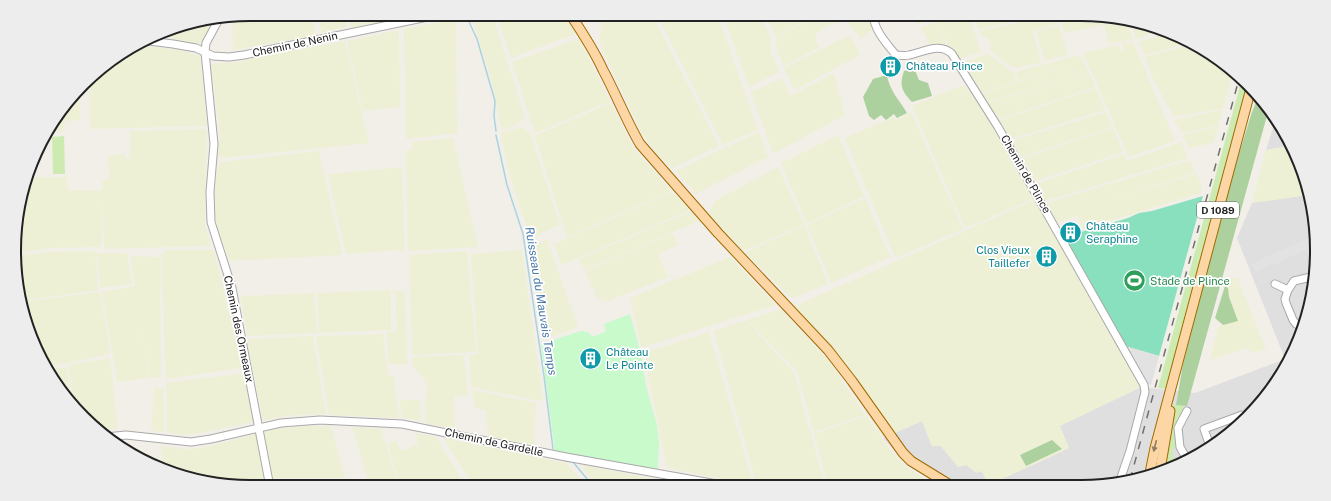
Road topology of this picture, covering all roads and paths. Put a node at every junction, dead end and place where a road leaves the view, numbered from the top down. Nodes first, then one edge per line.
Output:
1 (408, 21) edge
2 (575, 21) edge
3 (874, 21) edge
4 (217, 24) edge
5 (155, 42) edge
6 (205, 52) junction
7 (1249, 95) edge
8 (1308, 278) edge
9 (1275, 284) dead end
10 (1288, 290) junction
11 (1298, 325) edge
12 (1184, 341) junction
13 (1187, 411) dead end
14 (1240, 416) edge
15 (259, 428) junction
16 (116, 436) edge
17 (1208, 441) edge
18 (1184, 455) edge
19 (1161, 466) edge
20 (1151, 469) edge
21 (1121, 477) edge
22 (269, 480) edge
23 (695, 480) edge
24 (942, 480) edge

1 - 6 street, Chemin de Nenin
2 - 24 main road
3 - 21 street, Chemin de Plince
4 - 6 street
5 - 6 street, Chemin de Nenin
6 - 15 street, Chemin des Ormeaux
7 - 12 main road, D 1089
8 - 10 street
9 - 10 street
10 - 11 street
12 - 19 main road, D 1089
12 -> 20 main road, D 1089
13 - 18 street
14 - 17 street
15 - 16 street, Chemin de Gardelle
15 - 22 street, Chemin des Ormeaux
15 - 23 street, Chemin de Gardelle

